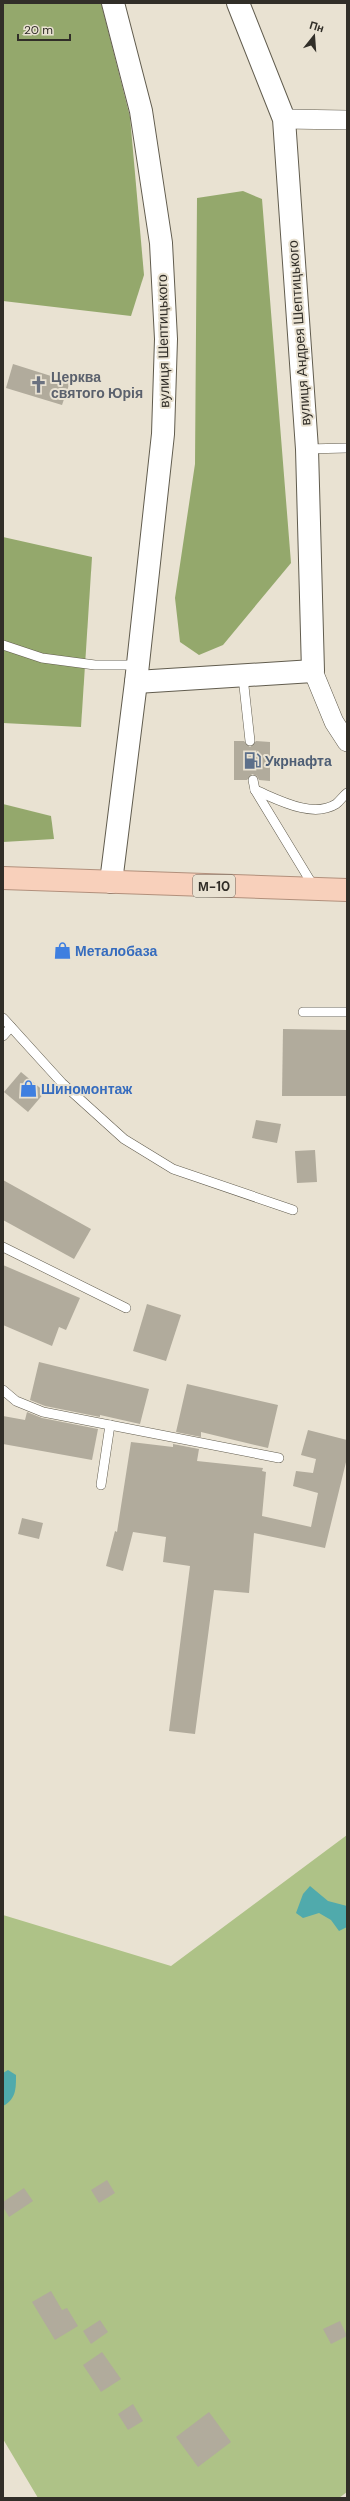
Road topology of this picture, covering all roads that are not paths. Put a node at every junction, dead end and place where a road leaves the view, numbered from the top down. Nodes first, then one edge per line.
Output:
1 (113, 3) edge
2 (238, 3) edge
3 (284, 119) junction
4 (347, 120) edge
5 (347, 448) edge
6 (307, 449) junction
7 (3, 645) edge
8 (313, 671) junction
9 (137, 674) junction
10 (243, 677) junction
11 (250, 741) dead end
12 (347, 742) edge
13 (253, 780) dead end
14 (254, 790) junction
15 (347, 793) edge
16 (3, 878) edge
17 (111, 882) junction
18 (316, 890) junction
19 (347, 890) edge
20 (303, 1012) dead end
21 (347, 1012) edge
22 (3, 1018) edge
23 (11, 1027) junction
24 (3, 1036) edge
25 (293, 1210) dead end
26 (3, 1246) edge
27 (126, 1308) dead end
28 (3, 1390) edge
29 (110, 1425) junction
30 (279, 1458) dead end
31 (101, 1485) dead end

1 - 9 street, вулиця Шептицького
2 - 3 street, вулиця Андрея Шептицького
3 - 4 street
3 - 6 street, вулиця Андрея Шептицького
5 - 6 lane
6 - 8 street, вулиця Андрея Шептицького
7 - 9 lane
8 - 10 street
8 - 12 street
9 - 10 street
9 - 17 street, вулиця Шептицького
10 - 11 lane
13 - 14 lane
14 - 15 lane
14 - 18 lane
16 - 17 highway, М-10
17 - 18 highway, М-10
18 - 19 highway, М-10
20 - 21 lane
22 - 23 lane
23 - 24 lane
23 - 25 lane
26 - 27 lane
28 - 29 lane
29 - 30 lane
29 - 31 lane

